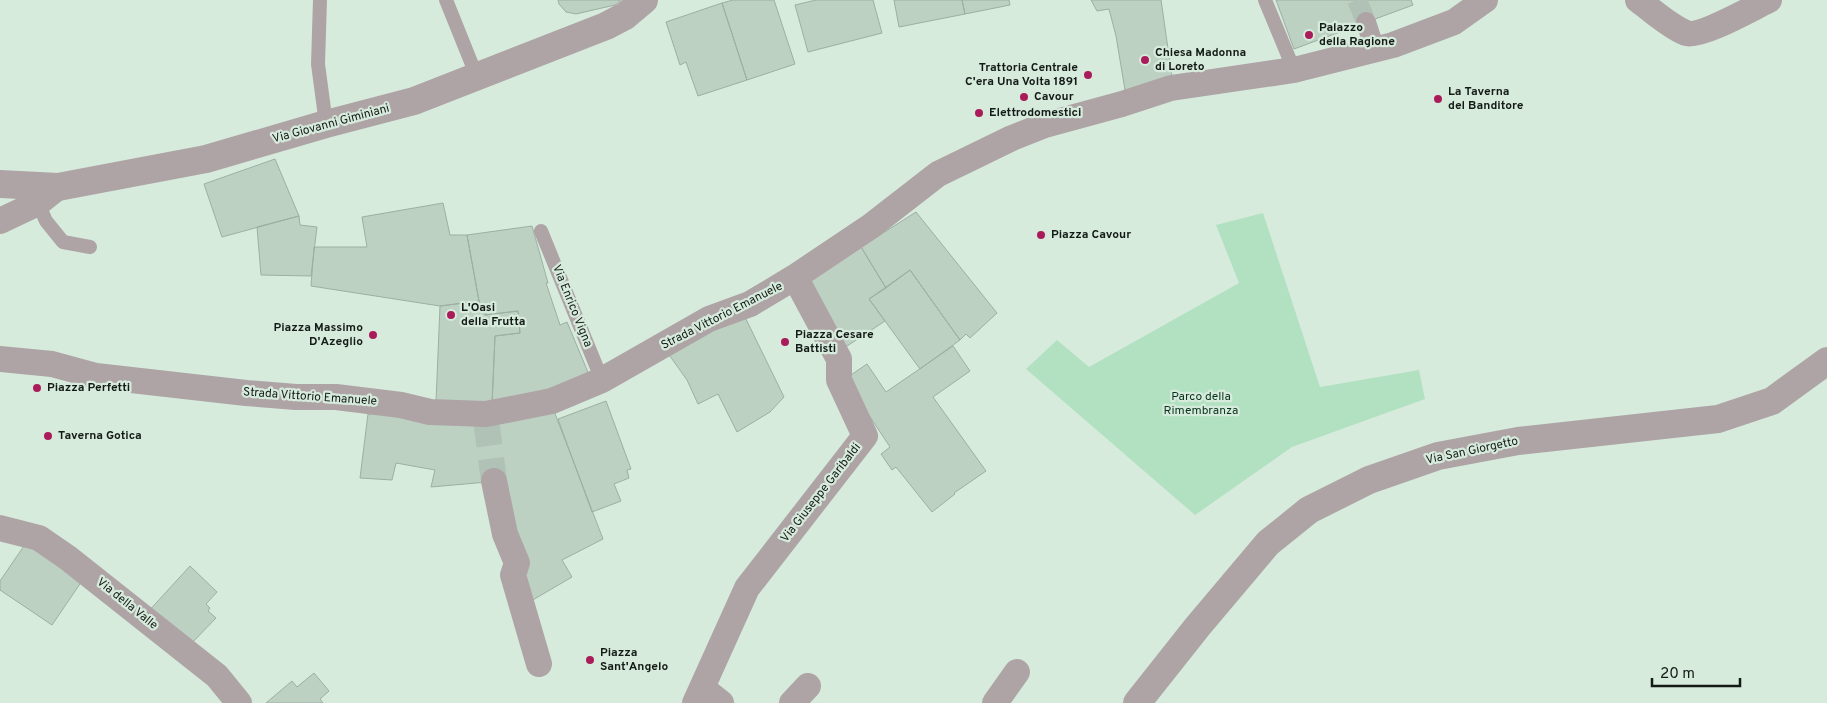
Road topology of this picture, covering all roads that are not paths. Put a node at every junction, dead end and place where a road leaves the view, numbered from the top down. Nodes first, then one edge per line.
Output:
1 (320, 0) edge
2 (446, 0) edge
3 (644, 0) edge
4 (1265, 0) edge
5 (1485, 0) edge
6 (1638, 0) edge
7 (1769, 0) edge
8 (1366, 22) tunnel mouth
9 (1375, 50) junction
10 (1294, 70) junction
11 (477, 78) junction
12 (326, 124) junction
13 (0, 184) edge
14 (48, 195) junction
15 (0, 221) edge
16 (541, 231) dead end
17 (90, 247) dead end
18 (795, 278) junction
19 (0, 358) edge
20 (1827, 361) edge
21 (602, 380) junction
22 (494, 481) tunnel mouth
23 (0, 528) edge
24 (539, 664) dead end
25 (1017, 672) dead end
26 (706, 698) edge
27 (239, 703) edge
28 (995, 703) edge
29 (1137, 703) edge

1 - 12 lane
2 - 11 lane
3 - 11 street, Via Giovanni Giminiani
4 - 10 lane
5 - 9 street, Strada Vittorio Emanuele
6 - 7 street
8 - 9 street
9 - 10 street, Strada Vittorio Emanuele
10 - 18 street, Strada Vittorio Emanuele
11 - 12 street, Via Giovanni Giminiani
12 - 14 street, Via Giovanni Giminiani
13 - 14 street, Via Giovanni Giminiani
14 - 15 street
14 - 17 lane
16 - 21 lane, Via Enrico Vigna
18 - 21 street, Strada Vittorio Emanuele
18 - 26 street, Via Giuseppe Garibaldi
19 - 21 street, Strada Vittorio Emanuele
20 - 29 street, Via San Giorgetto
22 - 24 street
23 - 27 street, Via della Valle
25 - 28 street

